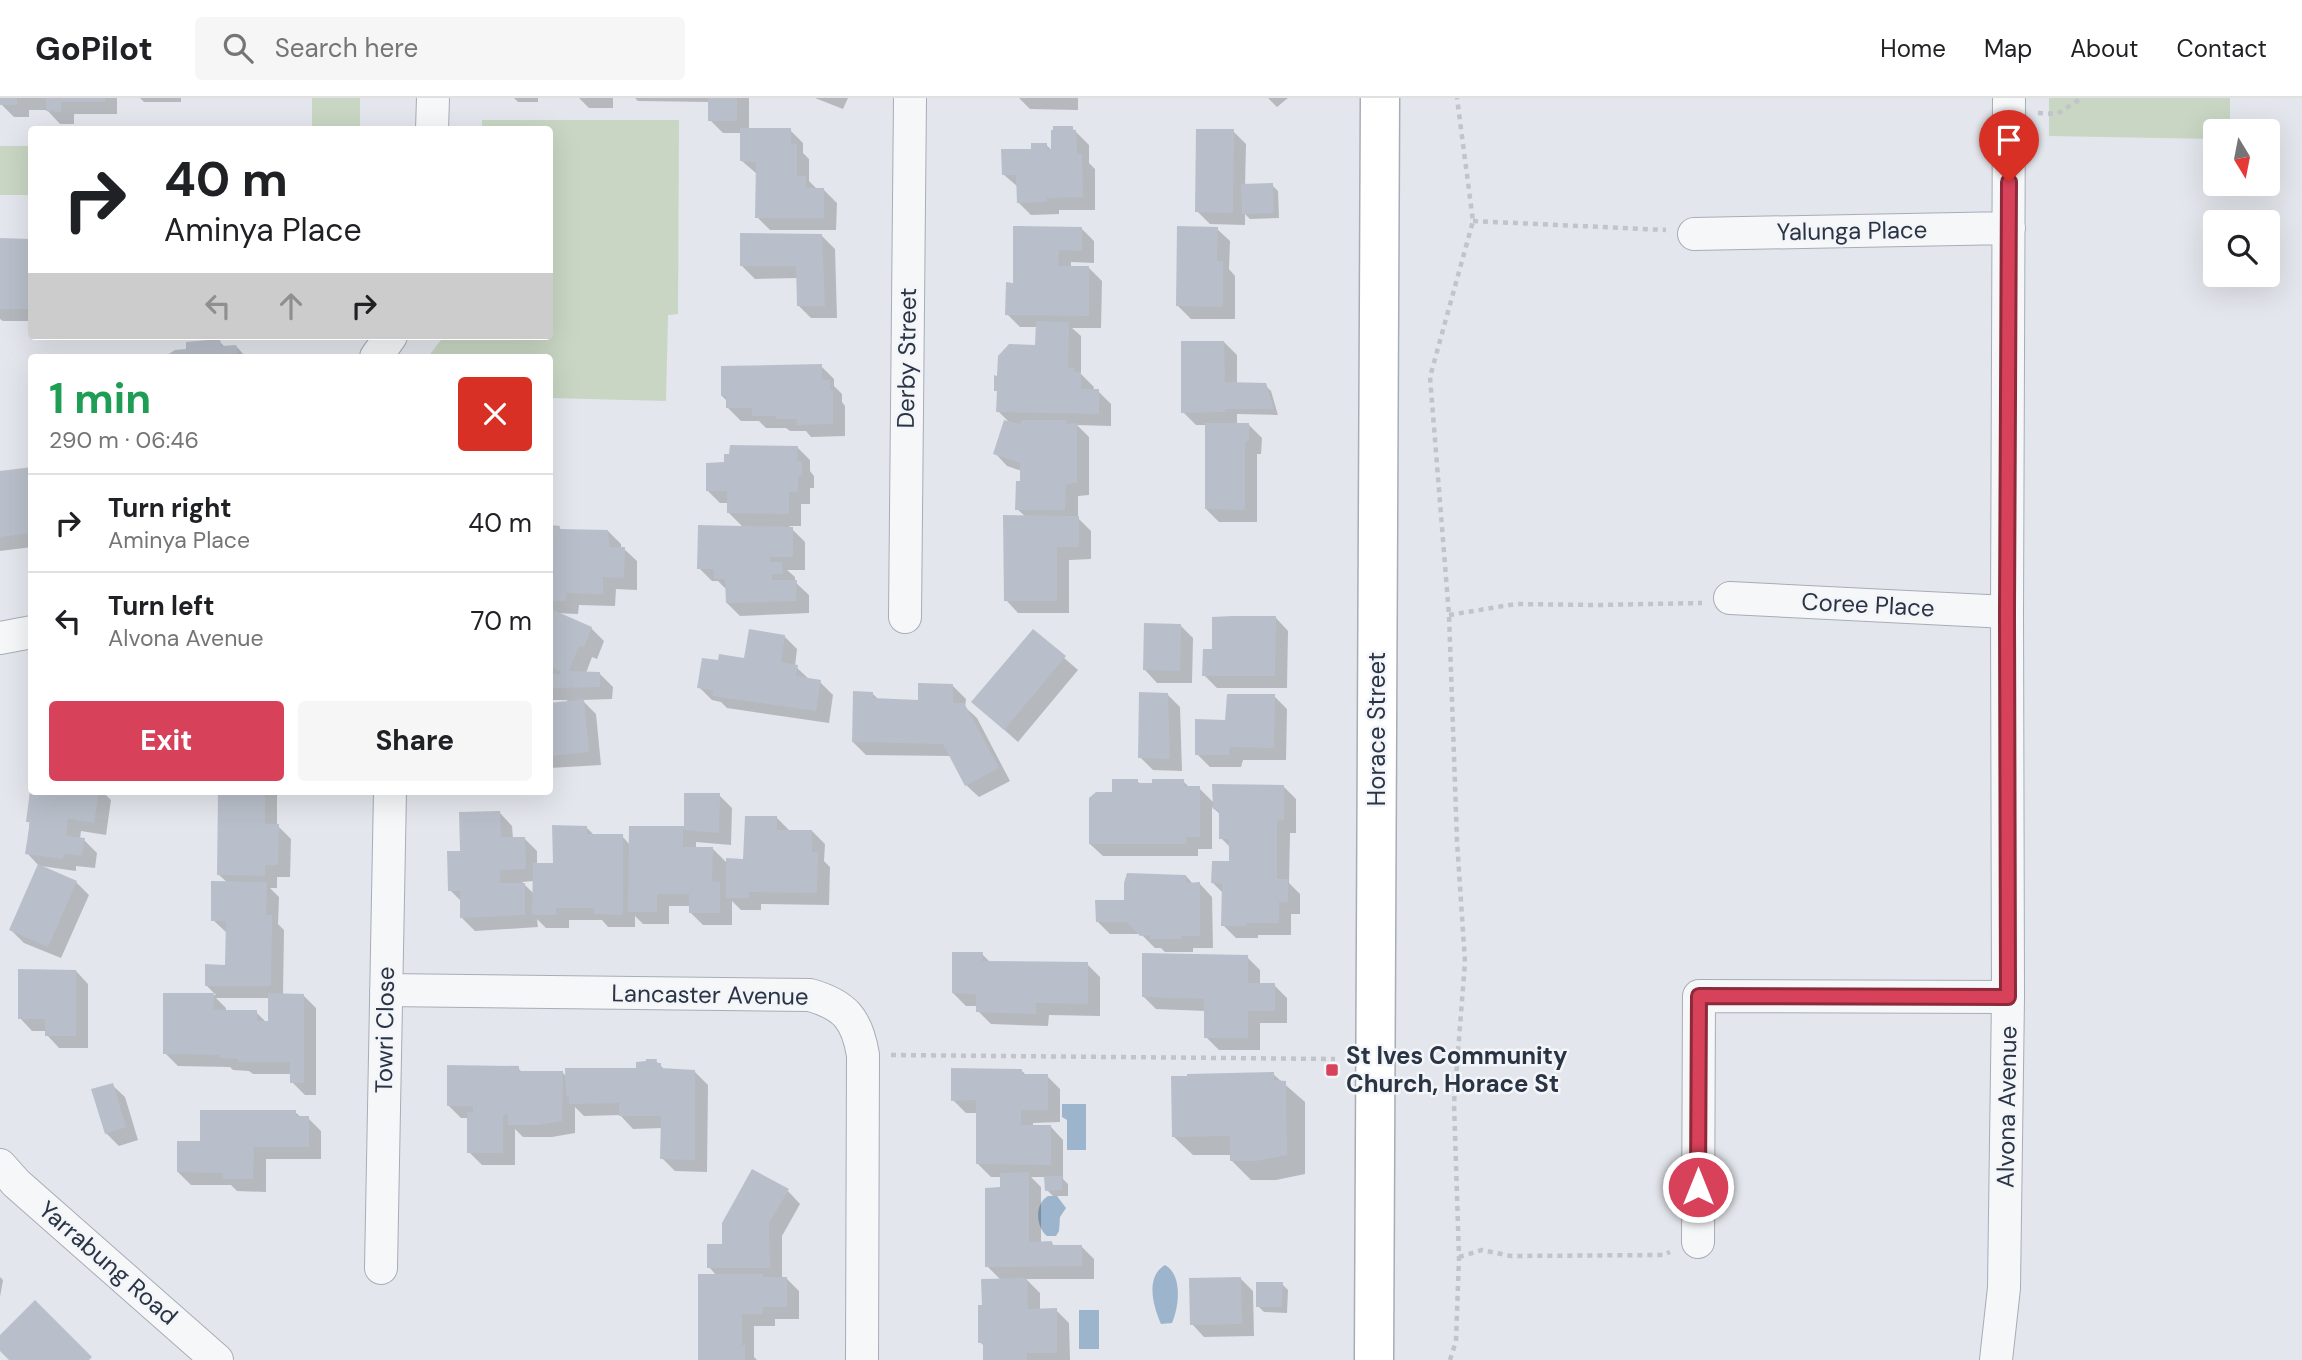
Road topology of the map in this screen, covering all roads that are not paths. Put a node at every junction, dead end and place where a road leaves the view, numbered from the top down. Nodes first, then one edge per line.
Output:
1 (433, 98) edge
2 (910, 98) edge
3 (1380, 98) edge
4 (2009, 105) edge
5 (432, 126) edge
6 (2009, 228) junction
7 (1695, 234) road end
8 (1730, 598) road end
9 (2007, 612) junction
10 (905, 617) dead end
11 (28, 633) edge
12 (0, 638) edge
13 (390, 795) edge
14 (386, 990) junction
15 (2008, 997) junction
16 (0, 1165) edge
17 (1698, 1242) road end
18 (381, 1268) dead end
19 (217, 1360) edge
20 (862, 1360) edge
21 (1374, 1360) edge
22 (1996, 1360) edge

1 - 5 street
2 - 10 street, Derby Street
3 - 21 main road, Horace Street
4 - 6 street, Alvona Avenue
6 - 7 street, Yalunga Place
6 - 9 street, Alvona Avenue
8 - 9 street, Coree Place
9 - 15 street, Alvona Avenue
11 - 12 street
13 - 14 street, Towri Close
14 - 18 street, Towri Close
14 - 20 street, Lancaster Avenue
15 - 17 street
15 - 22 street, Alvona Avenue
16 - 19 street, Yarrabung Road

